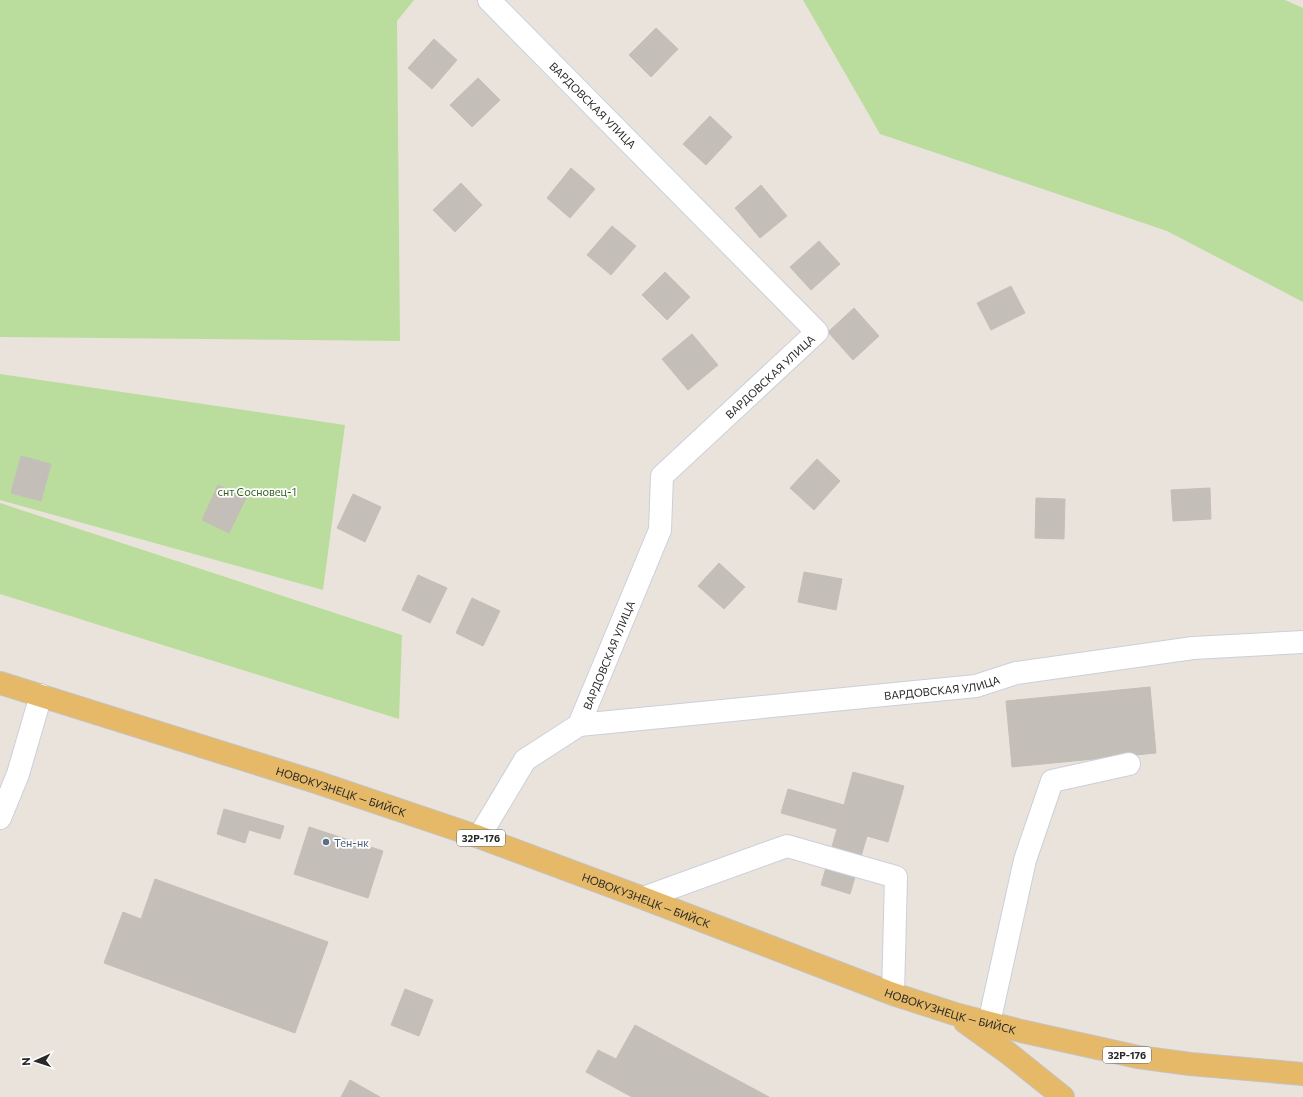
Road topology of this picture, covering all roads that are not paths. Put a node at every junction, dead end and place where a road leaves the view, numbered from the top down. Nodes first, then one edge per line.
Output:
1 (489, 0) edge
2 (1303, 642) edge
3 (0, 683) edge
4 (41, 695) junction
5 (579, 724) junction
6 (1129, 764) dead end
7 (0, 818) edge
8 (479, 837) junction
9 (643, 898) junction
10 (893, 994) junction
11 (955, 1014) junction
12 (989, 1023) junction
13 (1303, 1074) edge
14 (1063, 1097) edge

1 - 5 street, ВАРДОВСКАЯ УЛИЦА
2 - 5 street, ВАРДОВСКАЯ УЛИЦА
3 - 4 main road, НОВОКУЗНЕЦК — БИЙСК / 32Р-176
4 - 7 street
4 - 8 main road, НОВОКУЗНЕЦК — БИЙСК / 32Р-176
5 - 8 street, ВАРДОВСКАЯ УЛИЦА
6 - 12 street
8 - 9 main road, НОВОКУЗНЕЦК — БИЙСК / 32Р-176
9 - 10 main road, НОВОКУЗНЕЦК — БИЙСК / 32Р-176
9 - 10 street
10 - 11 main road, НОВОКУЗНЕЦК — БИЙСК / 32Р-176
11 - 12 main road, НОВОКУЗНЕЦК — БИЙСК / 32Р-176
11 - 14 main road
12 - 13 main road, НОВОКУЗНЕЦК — БИЙСК / 32Р-176

